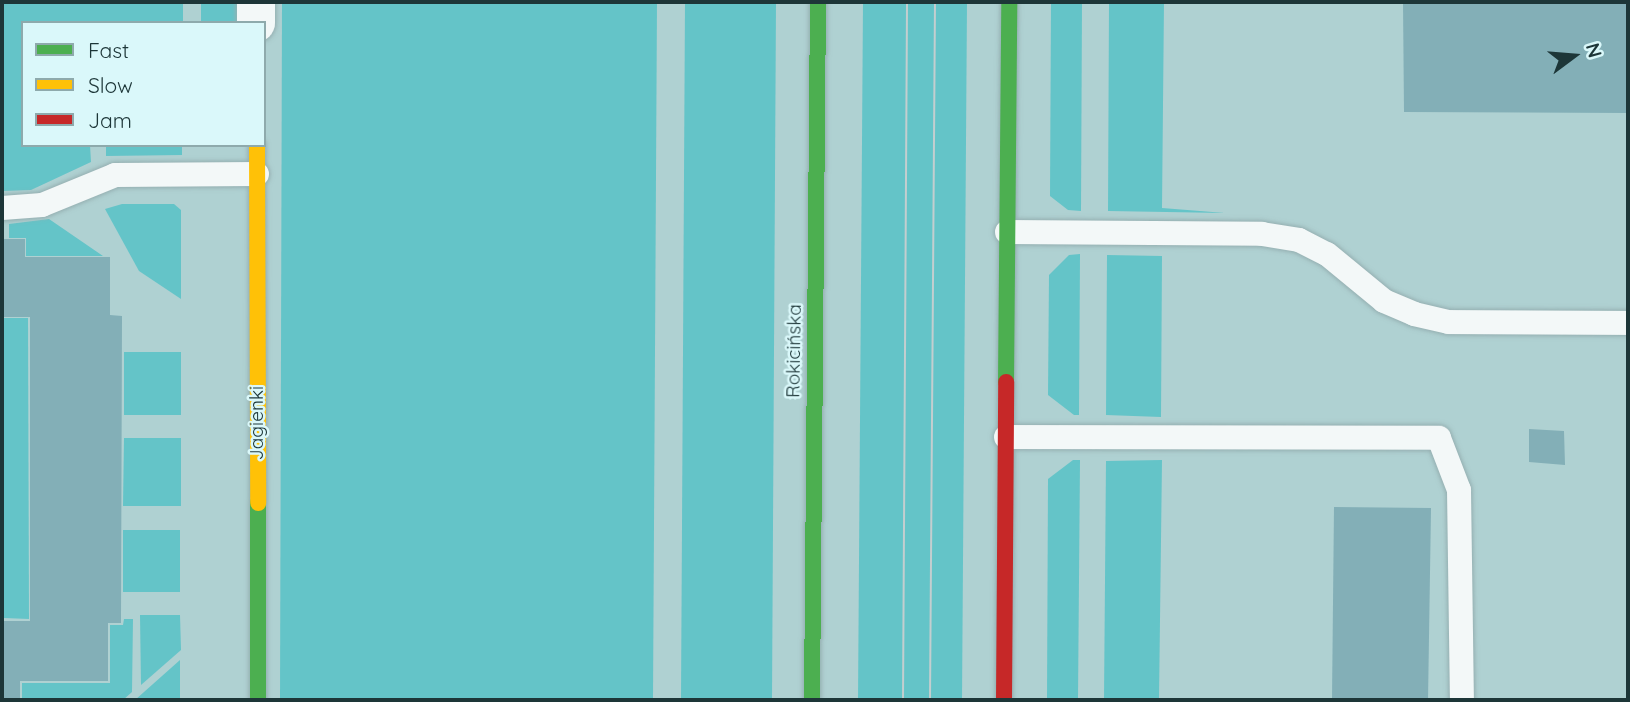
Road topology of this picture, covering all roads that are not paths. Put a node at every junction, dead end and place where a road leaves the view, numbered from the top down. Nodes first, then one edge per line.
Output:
1 (256, 2) edge
2 (818, 2) edge
3 (1009, 2) edge
4 (256, 21) edge
5 (257, 147) edge
6 (257, 174) junction
7 (2, 208) edge
8 (1007, 232) junction
9 (1628, 323) edge
10 (1006, 437) junction
11 (258, 700) edge
12 (812, 700) edge
13 (1004, 700) edge
14 (1462, 700) edge

1 - 4 street
2 - 12 main road, Rokicińska
3 - 8 main road
5 - 6 main road, Jagienki
6 - 7 lane
6 - 11 main road, Jagienki
8 - 9 lane
8 - 10 main road
10 - 13 main road
10 - 14 lane

